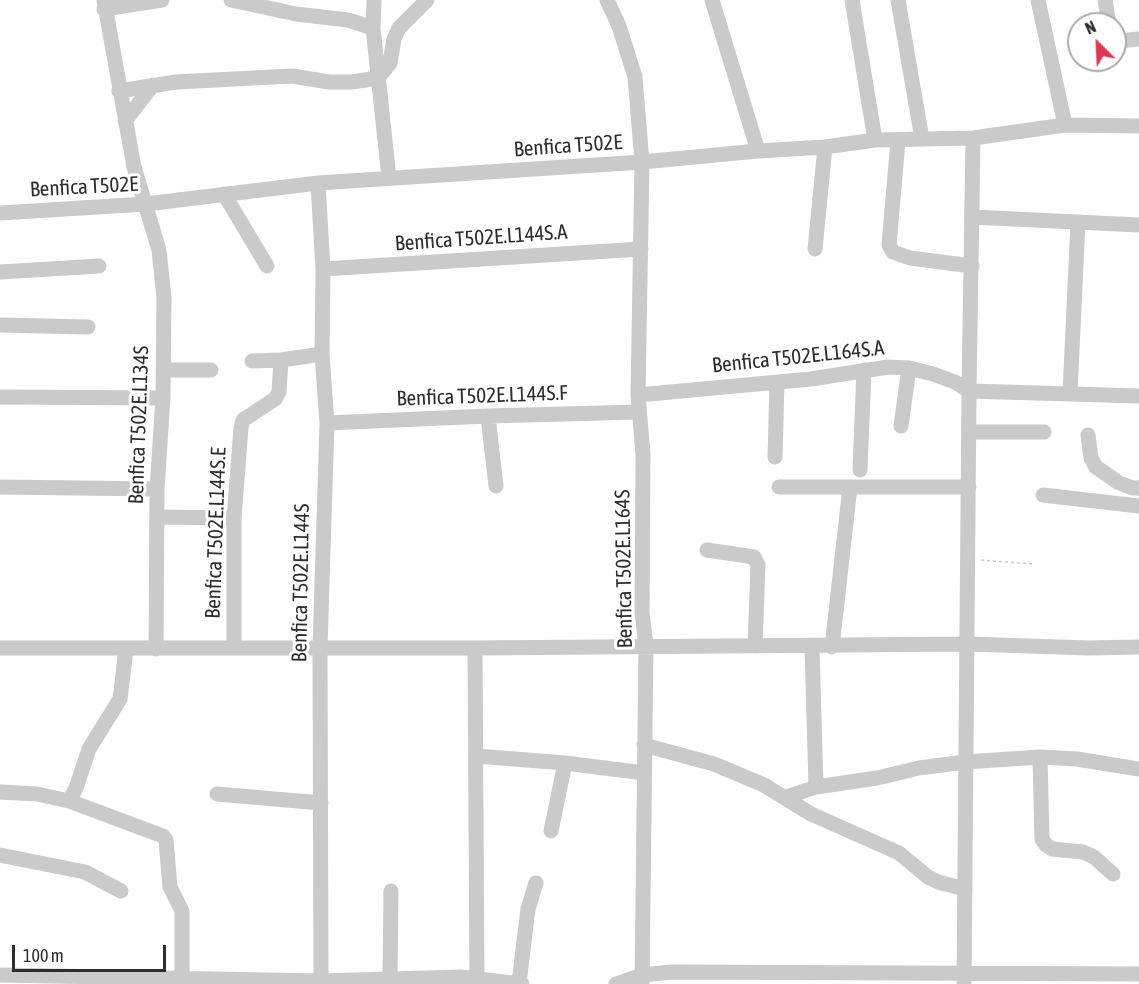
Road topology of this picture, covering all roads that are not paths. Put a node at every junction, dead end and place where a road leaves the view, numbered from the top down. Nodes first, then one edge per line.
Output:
1 (162, 0) edge
2 (231, 0) edge
3 (374, 0) edge
4 (427, 0) edge
5 (607, 0) edge
6 (712, 0) edge
7 (852, 0) edge
8 (898, 0) edge
9 (1038, 0) edge
10 (104, 4) edge
11 (373, 28) junction
12 (378, 78) junction
13 (153, 85) junction
14 (119, 91) junction
15 (125, 121) junction
16 (1065, 125) junction
17 (1139, 126) edge
18 (973, 138) junction
19 (922, 139) junction
20 (875, 140) junction
21 (898, 141) junction
22 (825, 147) junction
23 (758, 151) junction
24 (642, 162) junction
25 (389, 178) junction
26 (318, 183) junction
27 (224, 194) junction
28 (146, 204) junction
29 (0, 213) edge
30 (972, 217) junction
31 (1078, 222) junction
32 (1139, 225) edge
33 (641, 249) junction
34 (815, 249) dead end
35 (99, 266) dead end
36 (267, 266) dead end
37 (972, 266) junction
38 (323, 269) junction
39 (0, 272) edge
40 (0, 325) edge
41 (88, 327) dead end
42 (322, 354) junction
43 (281, 360) junction
44 (252, 361) dead end
45 (909, 368) junction
46 (163, 370) junction
47 (210, 370) dead end
48 (864, 370) junction
49 (777, 383) junction
50 (969, 391) junction
51 (1070, 393) junction
52 (638, 395) junction
53 (1139, 396) edge
54 (0, 397) edge
55 (163, 398) junction
56 (639, 412) junction
57 (488, 416) junction
58 (327, 423) junction
59 (901, 426) dead end
60 (969, 432) junction
61 (1044, 432) dead end
62 (1088, 435) dead end
63 (776, 457) dead end
64 (860, 470) dead end
65 (496, 486) dead end
66 (0, 487) edge
67 (778, 487) dead end
68 (850, 487) junction
69 (969, 487) junction
70 (1139, 488) edge
71 (157, 489) junction
72 (1042, 495) dead end
73 (1139, 506) edge
74 (158, 517) junction
75 (234, 518) junction
76 (707, 550) dead end
77 (968, 644) junction
78 (646, 646) junction
79 (755, 646) junction
80 (320, 647) junction
81 (812, 647) junction
82 (832, 647) junction
83 (1139, 647) edge
84 (0, 648) edge
85 (234, 648) junction
86 (475, 648) junction
87 (126, 649) junction
88 (156, 649) junction
89 (644, 746) junction
90 (476, 756) junction
91 (1040, 757) junction
92 (965, 762) junction
93 (565, 763) junction
94 (1139, 769) edge
95 (644, 773) junction
96 (816, 787) junction
97 (0, 792) edge
98 (217, 794) dead end
99 (786, 797) junction
100 (69, 801) junction
101 (321, 803) junction
102 (551, 831) dead end
103 (0, 855) edge
104 (1113, 874) dead end
105 (536, 883) dead end
106 (966, 889) junction
107 (121, 891) dead end
108 (391, 891) dead end
109 (1139, 974) edge
110 (0, 975) edge
111 (672, 978) edge
112 (182, 979) junction
113 (390, 979) junction
114 (801, 979) edge
115 (964, 979) edge
116 (642, 980) edge
117 (139, 981) edge
118 (477, 981) edge
119 (321, 983) edge
120 (520, 984) edge
121 (616, 984) edge

1 - 10 street
2 - 11 street
3 - 11 street
4 - 12 street
5 - 24 street, Benfica T502E.L164S
6 - 23 street
7 - 20 street
8 - 19 street
9 - 16 street
10 - 14 street, Benfica T502E.L134S
11 - 12 street
12 - 13 street
12 - 25 street
13 - 14 street
13 - 15 street
14 - 15 street, Benfica T502E.L134S
15 - 28 street, Benfica T502E.L134S
16 - 17 street, Benfica T502E
16 - 18 street, Benfica T502E
18 - 19 street, Benfica T502E
18 - 30 street
19 - 21 street, Benfica T502E
20 - 21 street, Benfica T502E
20 - 22 street, Benfica T502E
21 - 37 street
22 - 23 street, Benfica T502E
22 - 34 street
23 - 24 street, Benfica T502E
24 - 25 street, Benfica T502E
24 - 33 street, Benfica T502E.L164S
25 - 26 street, Benfica T502E
26 - 27 street, Benfica T502E
26 - 38 street, Benfica T502E.L144S
27 - 28 street, Benfica T502E
27 - 36 street
28 - 29 street, Benfica T502E
28 - 46 street, Benfica T502E.L134S
30 - 31 street
30 - 37 street
31 - 32 street
31 - 51 street
33 - 38 street, Benfica T502E.L144S.A
33 - 52 street, Benfica T502E.L164S
35 - 39 street
37 - 50 street
38 - 42 street, Benfica T502E.L144S
40 - 41 street
42 - 43 street
42 - 58 street, Benfica T502E.L144S
43 - 44 street
43 - 75 street, Benfica T502E.L144S.E
45 - 48 street, Benfica T502E.L164S.A
45 - 50 street, Benfica T502E.L164S.A
45 - 59 street
46 - 47 street
46 - 55 street, Benfica T502E.L134S
48 - 49 street, Benfica T502E.L164S.A
48 - 64 street
49 - 52 street, Benfica T502E.L164S.A
49 - 63 street
50 - 51 street, Benfica T502E.L164S.A
50 - 60 street
51 - 53 street, Benfica T502E.L164S.A
52 - 56 street, Benfica T502E.L164S
54 - 55 street
55 - 71 street, Benfica T502E.L134S
56 - 57 street, Benfica T502E.L144S.F
56 - 78 street, Benfica T502E.L164S
57 - 58 street, Benfica T502E.L144S.F
57 - 65 street
58 - 80 street, Benfica T502E.L144S
60 - 61 street
60 - 69 street
62 - 70 street
66 - 71 street
67 - 68 street
68 - 69 street
68 - 82 street
69 - 77 street
71 - 74 street, Benfica T502E.L134S
72 - 73 street
74 - 75 street
74 - 88 street, Benfica T502E.L134S
75 - 85 street, Benfica T502E.L144S.E
76 - 79 street
77 - 82 street
77 - 83 street
77 - 92 street
78 - 79 street
78 - 86 street
78 - 89 street, Benfica T502E.L164S
79 - 81 street
80 - 85 street
80 - 86 street
80 - 101 street, Benfica T502E.L144S
81 - 82 street
81 - 96 street
84 - 87 street
85 - 88 street
86 - 90 street
87 - 88 street
87 - 100 street
89 - 95 street, Benfica T502E.L164S
89 - 99 street
90 - 93 street
90 - 118 street
91 - 92 street
91 - 94 street
91 - 104 street
92 - 96 street
92 - 106 street
93 - 95 street
93 - 102 street
95 - 116 street, Benfica T502E.L164S
96 - 99 street
97 - 100 street
98 - 101 street
99 - 106 street
100 - 112 street
101 - 119 street, Benfica T502E.L144S
103 - 107 street
105 - 120 street
106 - 115 street
108 - 113 street
109 - 115 street
110 - 117 street
111 - 114 street
111 - 116 street
112 - 117 street
112 - 119 street
113 - 118 street
113 - 119 street
114 - 115 street
116 - 121 street
118 - 120 street

